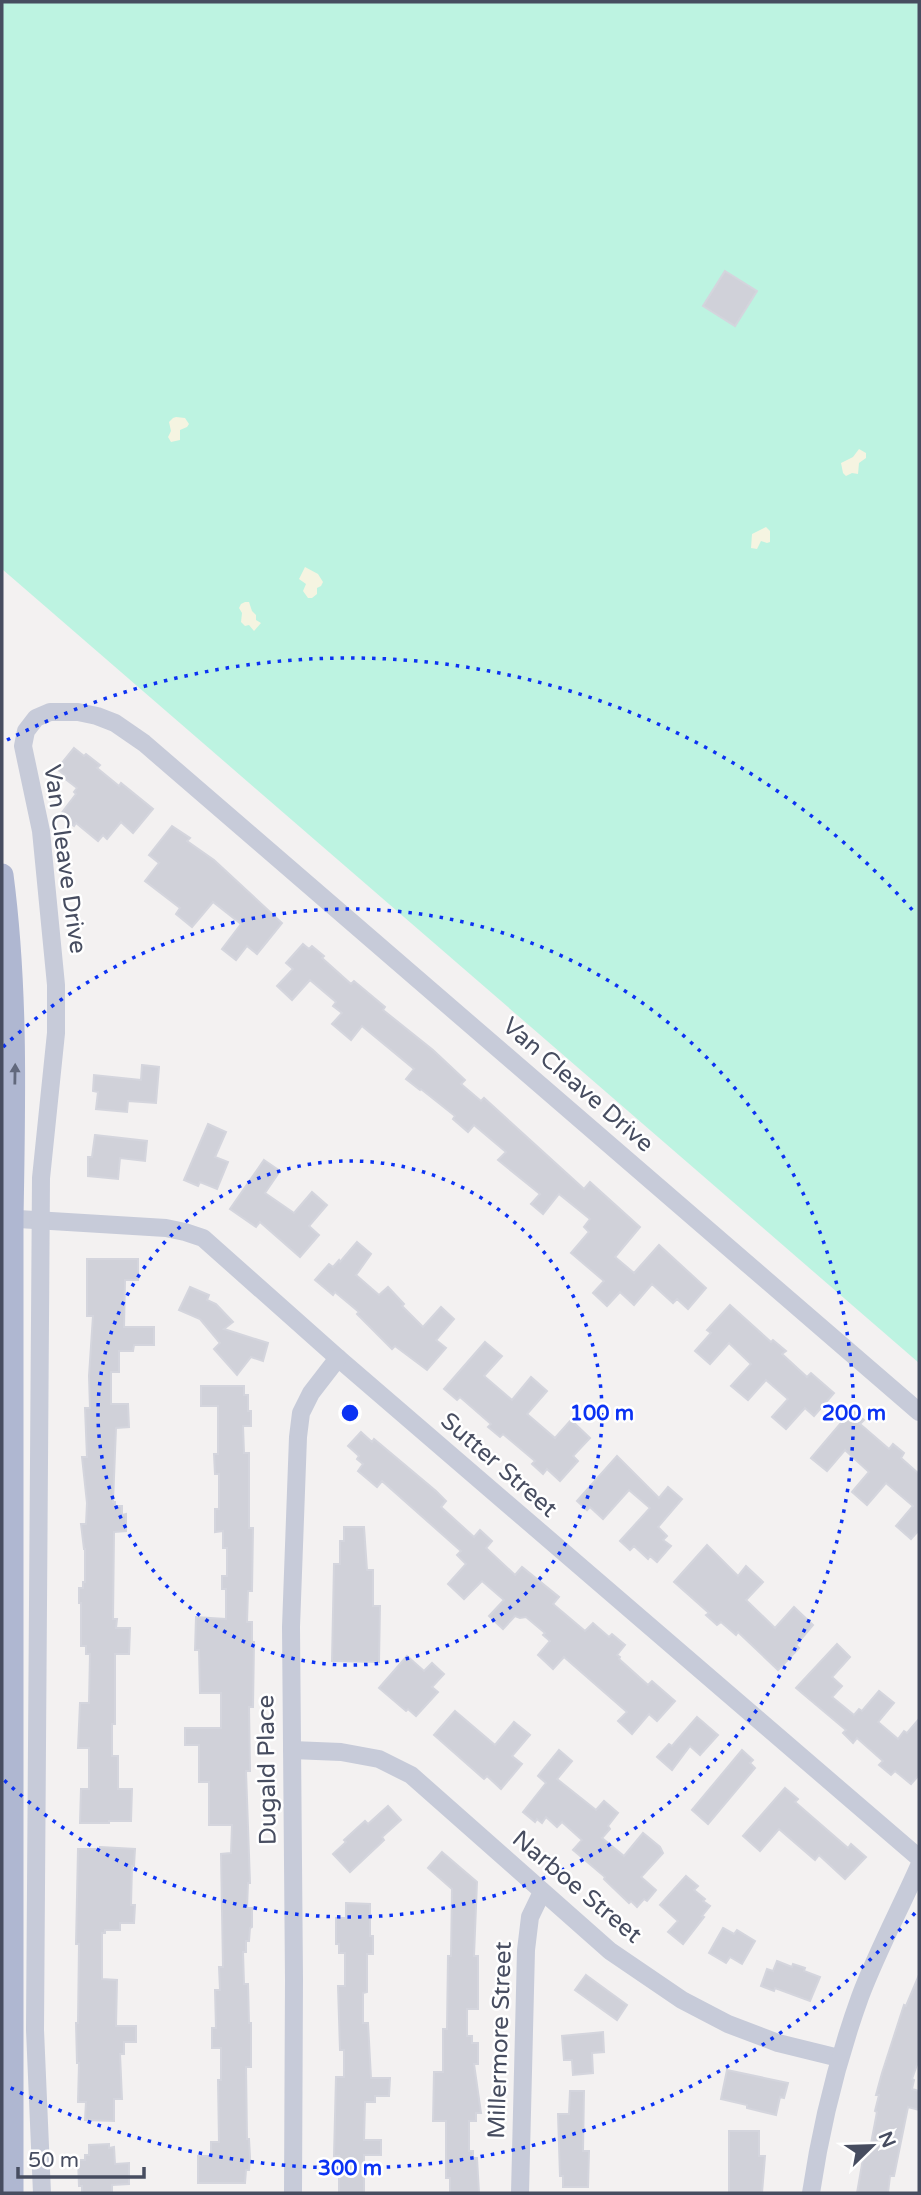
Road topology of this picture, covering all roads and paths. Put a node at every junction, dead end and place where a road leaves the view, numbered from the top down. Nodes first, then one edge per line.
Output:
1 (2, 875) edge
2 (7, 1218) edge
3 (42, 1220) junction
4 (338, 1358) junction
5 (919, 1412) edge
6 (292, 1750) junction
7 (7, 1841) edge
8 (919, 1858) edge
9 (919, 1866) edge
10 (542, 1892) junction
11 (839, 2057) junction
12 (12, 2193) edge
13 (42, 2193) edge
14 (293, 2193) edge
15 (520, 2193) edge
16 (811, 2193) edge

2 -> 1 main road
2 - 3 street, Sutter Street
2 - 7 main road
3 - 4 street, Sutter Street
3 - 5 street, Van Cleave Drive
3 - 13 street, Van Cleave Drive
4 - 6 street, Dugald Place
4 - 8 street, Sutter Street
6 - 10 street, Narboe Street
6 - 14 street, Dugald Place
7 - 12 main road
9 - 11 street
10 - 11 street, Narboe Street
10 - 15 street, Millermore Street
11 - 16 street

